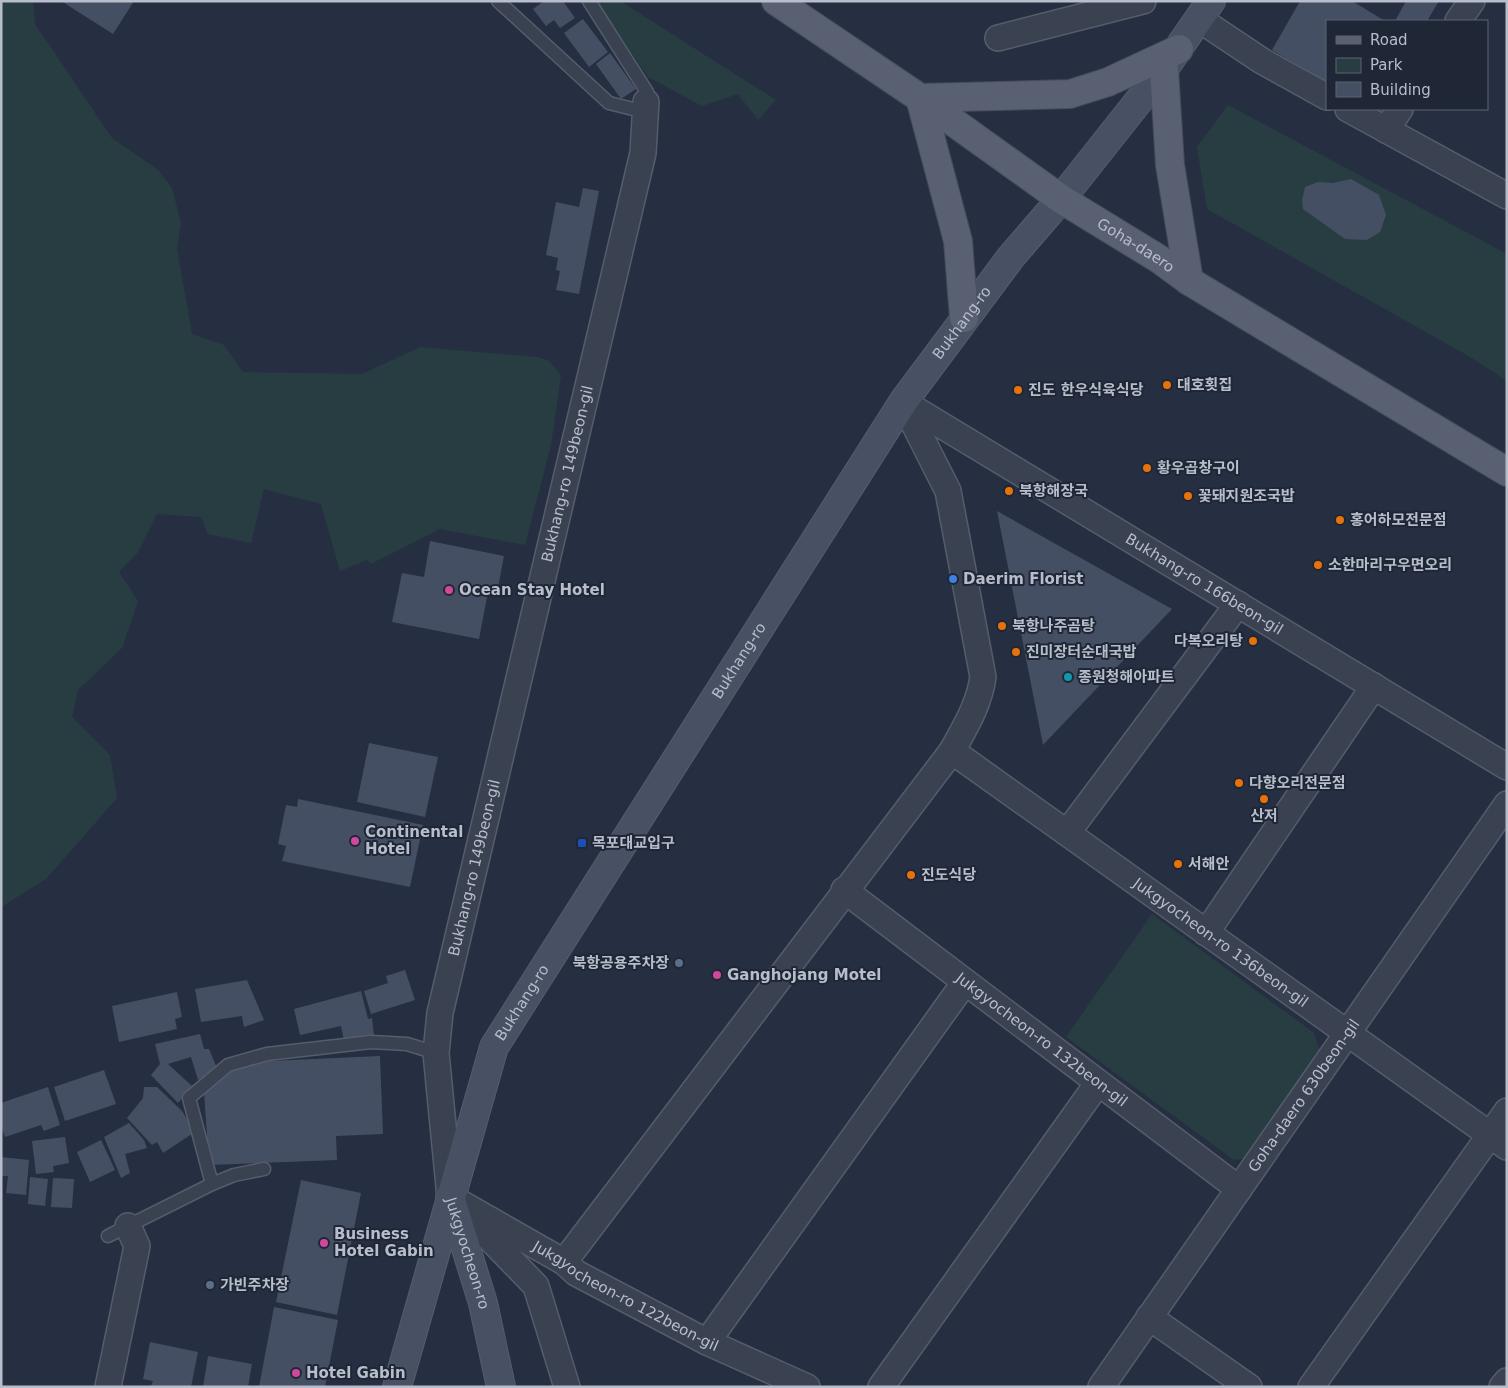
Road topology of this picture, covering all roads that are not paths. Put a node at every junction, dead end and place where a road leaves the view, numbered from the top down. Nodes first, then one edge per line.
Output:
1 (498, 1) edge
2 (589, 1) edge
3 (776, 1) edge
4 (1142, 1) edge
5 (1472, 1) edge
6 (1205, 10) edge
7 (1459, 20) edge
8 (998, 38) dead end
9 (1172, 59) junction
10 (1326, 96) edge
11 (920, 98) junction
12 (646, 107) junction
13 (1350, 110) edge
14 (1399, 110) edge
15 (1386, 130) junction
16 (1507, 196) edge
17 (1061, 199) junction
18 (1189, 281) junction
19 (964, 318) junction
20 (903, 402) junction
21 (1507, 472) edge
22 (1238, 604) junction
23 (1374, 686) junction
24 (952, 751) junction
25 (1507, 767) edge
26 (1507, 804) edge
27 (1067, 833) junction
28 (844, 890) junction
29 (1206, 932) junction
30 (965, 982) junction
31 (1347, 1033) junction
32 (436, 1053) junction
33 (1098, 1083) junction
34 (1507, 1112) edge
35 (1498, 1141) edge
36 (264, 1169) dead end
37 (212, 1184) junction
38 (1239, 1189) junction
39 (450, 1197) junction
40 (118, 1231) joint
41 (564, 1262) junction
42 (1149, 1317) junction
43 (707, 1342) junction
44 (1507, 1380) edge
45 (108, 1387) edge
46 (397, 1387) edge
47 (500, 1387) edge
48 (567, 1387) edge
49 (806, 1387) edge
50 (881, 1387) edge
51 (1101, 1387) edge
52 (1249, 1387) edge
53 (1311, 1387) edge
54 (1502, 1387) edge

1 - 12 lane
2 - 12 lane, Bukhang-ro 149beon-gil
3 - 11 main road, Goha-daero
4 - 8 street
5 - 7 street
6 - 9 street, Bukhang-ro
6 - 10 street
9 - 11 main road
9 - 17 street, Bukhang-ro
9 - 18 main road
11 - 17 main road, Goha-daero
11 - 19 main road
12 - 32 street, Bukhang-ro 149beon-gil
13 - 15 street
14 - 15 street
15 - 16 street
17 - 18 main road, Goha-daero
17 - 19 street, Bukhang-ro
18 - 21 main road, Goha-daero
19 - 20 street, Bukhang-ro
20 - 22 street, Bukhang-ro 166beon-gil
20 - 24 street
20 - 39 street, Bukhang-ro
22 - 23 street, Bukhang-ro 166beon-gil
22 - 27 street
23 - 25 street, Bukhang-ro 166beon-gil
23 - 29 street
24 - 27 street, Jukgyocheon-ro 136beon-gil
24 - 28 street
26 - 31 street, Goha-daero 630beon-gil
27 - 29 street, Jukgyocheon-ro 136beon-gil
28 - 30 street, Jukgyocheon-ro 132beon-gil
28 - 41 street
29 - 31 street, Jukgyocheon-ro 136beon-gil
30 - 33 street, Jukgyocheon-ro 132beon-gil
30 - 43 street
31 - 35 street, Jukgyocheon-ro 136beon-gil
31 - 38 street, Goha-daero 630beon-gil
32 - 37 lane
32 - 39 street, Bukhang-ro 149beon-gil
33 - 38 street, Jukgyocheon-ro 132beon-gil
33 - 50 street
34 - 35 street
35 - 53 street
36 - 37 lane
37 - 40 lane
38 - 42 street, Goha-daero 630beon-gil
39 - 41 street, Jukgyocheon-ro 122beon-gil
39 - 46 street, Bukhang-ro
39 - 47 street, Jukgyocheon-ro
39 - 48 street, Jukgyocheon-ro
40 - 45 street
41 - 43 street, Jukgyocheon-ro 122beon-gil
42 - 51 street, Goha-daero 630beon-gil
42 - 52 street
43 - 49 street, Jukgyocheon-ro 122beon-gil
44 - 54 street

